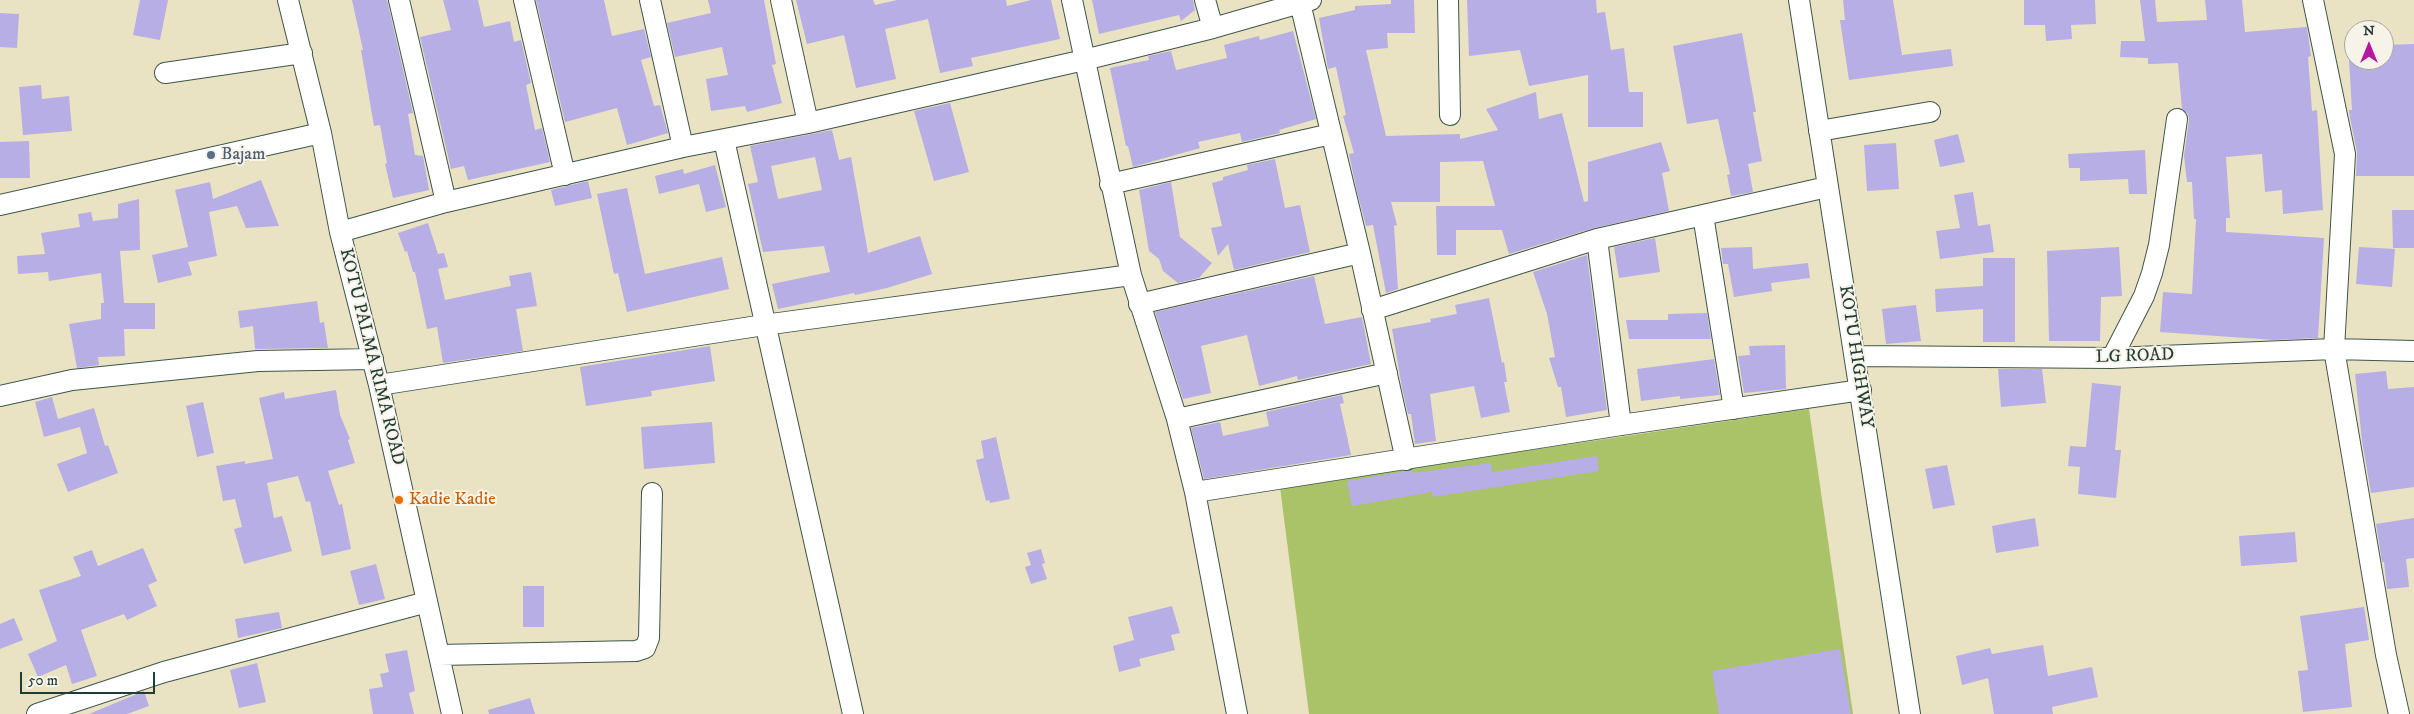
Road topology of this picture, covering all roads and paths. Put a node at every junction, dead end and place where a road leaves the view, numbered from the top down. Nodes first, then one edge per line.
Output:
1 (288, 0) edge
2 (399, 0) edge
3 (524, 0) edge
4 (650, 0) edge
5 (781, 0) edge
6 (1072, 0) edge
7 (1205, 0) edge
8 (1448, 0) edge
9 (1799, 0) edge
10 (2313, 0) edge
11 (1306, 2) edge
12 (1212, 28) junction
13 (302, 53) junction
14 (1084, 60) junction
15 (165, 73) dead end
16 (1930, 112) dead end
17 (1450, 115) dead end
18 (2177, 119) dead end
19 (808, 123) junction
20 (1819, 131) junction
21 (321, 133) junction
22 (1331, 134) junction
23 (724, 140) junction
24 (683, 147) junction
25 (565, 175) junction
26 (1110, 184) junction
27 (1827, 186) junction
28 (446, 202) junction
29 (0, 205) edge
30 (1703, 215) junction
31 (340, 232) junction
32 (1597, 239) junction
33 (1360, 253) junction
34 (1131, 276) junction
35 (1139, 304) junction
36 (1372, 310) junction
37 (764, 325) junction
38 (2334, 349) junction
39 (2414, 351) edge
40 (1856, 356) junction
41 (2112, 358) junction
42 (373, 359) junction
43 (1387, 373) junction
44 (380, 385) junction
45 (1861, 390) junction
46 (0, 396) edge
47 (1734, 410) junction
48 (1177, 419) junction
49 (1620, 425) junction
50 (1406, 460) junction
51 (1195, 492) junction
52 (652, 493) dead end
53 (427, 602) junction
54 (439, 655) junction
55 (37, 714) edge
56 (452, 714) edge
57 (853, 714) edge
58 (1237, 714) edge
59 (1910, 714) edge
60 (2399, 714) edge

1 - 13 street, KOTU PALMA RIMA ROAD
2 - 28 street
3 - 25 street
4 - 24 street
5 - 19 street
6 - 14 street
7 - 12 street
8 - 17 street
9 - 20 street, KOTU HIGHWAY
10 - 38 street
11 - 12 street
11 - 22 street
12 - 14 street
13 - 15 street
13 - 21 street, KOTU PALMA RIMA ROAD
14 - 19 street
14 - 26 street
16 - 20 street
18 - 41 street
19 - 23 street
20 - 27 street, KOTU HIGHWAY
21 - 29 street
21 - 31 street, KOTU PALMA RIMA ROAD
22 - 26 street
22 - 33 street
23 - 24 street
23 - 37 street
24 - 25 street
25 - 28 street
26 - 34 street
27 - 30 street
27 - 40 street, KOTU HIGHWAY
28 - 31 street
30 - 32 street
30 - 47 street
31 - 42 street, KOTU PALMA RIMA ROAD
32 - 36 street
32 - 49 street
33 - 35 street
33 - 36 street
34 - 35 street
34 - 37 street
35 - 48 street
36 - 43 street
37 - 44 street
37 - 57 street
38 - 39 street, LG ROAD
38 - 41 street, LG ROAD
38 - 60 street
40 - 41 street, LG ROAD
40 - 45 street, KOTU HIGHWAY
42 - 44 street, KOTU PALMA RIMA ROAD
42 - 46 street
43 - 48 street
43 - 50 street
44 - 53 street, KOTU PALMA RIMA ROAD
45 - 47 street
45 - 59 street, KOTU HIGHWAY
47 - 49 street
48 - 51 street
49 - 50 street
50 - 51 street
51 - 58 street
52 - 54 street
53 - 54 street, KOTU PALMA RIMA ROAD
53 - 55 street
54 - 56 street, KOTU PALMA RIMA ROAD

